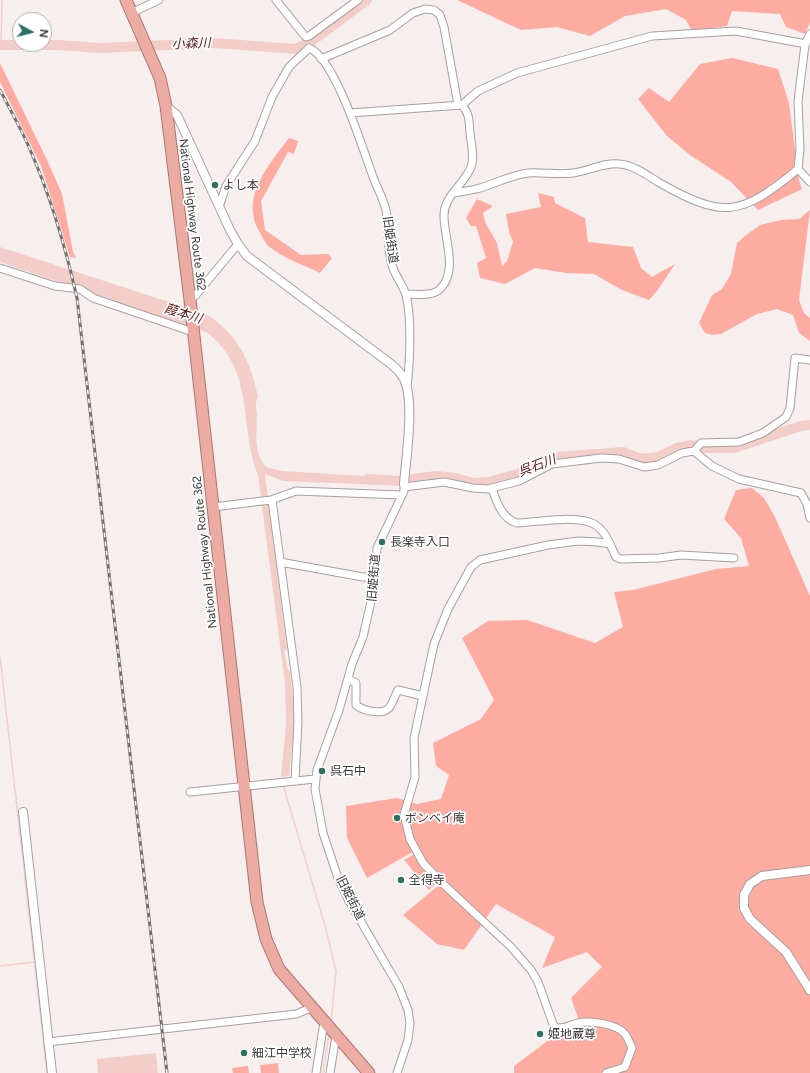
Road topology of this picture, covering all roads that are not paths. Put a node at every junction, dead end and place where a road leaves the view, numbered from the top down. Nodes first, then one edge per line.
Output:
1 (126, 0) edge
2 (159, 0) edge
3 (276, 0) edge
4 (358, 0) edge
5 (131, 13) junction
6 (810, 34) edge
7 (309, 36) junction
8 (807, 45) edge
9 (309, 48) junction
10 (321, 59) junction
11 (460, 105) junction
12 (166, 106) junction
13 (350, 113) junction
14 (798, 169) junction
15 (810, 182) edge
16 (455, 193) junction
17 (219, 207) junction
18 (238, 244) junction
19 (0, 268) edge
20 (406, 294) junction
21 (190, 302) junction
22 (193, 332) junction
23 (810, 360) edge
24 (407, 387) junction
25 (694, 450) junction
26 (404, 486) junction
27 (492, 488) junction
28 (402, 495) junction
29 (271, 500) junction
30 (213, 507) junction
31 (810, 518) edge
32 (610, 544) junction
33 (734, 558) dead end
34 (280, 562) junction
35 (374, 577) junction
36 (348, 679) junction
37 (423, 696) junction
38 (315, 779) junction
39 (293, 781) junction
40 (244, 786) junction
41 (190, 792) dead end
42 (23, 812) dead end
43 (810, 870) edge
44 (810, 990) edge
45 (311, 1008) junction
46 (324, 1022) junction
47 (336, 1036) junction
48 (48, 1042) junction
49 (52, 1073) edge
50 (316, 1073) edge
51 (330, 1073) edge
52 (369, 1073) edge
53 (397, 1073) edge
54 (606, 1073) edge

1 - 5 highway, National Highway Route 362
2 - 5 street
3 - 7 street
4 - 7 street
5 - 12 highway, National Highway Route 362
6 - 8 street
7 - 9 street
8 - 11 street
8 - 14 street
9 - 10 street, 旧姫街道
9 - 17 street
10 - 11 street
10 - 13 street, 旧姫街道
11 - 13 street
11 - 16 street
12 - 17 street
12 - 21 highway, National Highway Route 362
13 - 20 street, 旧姫街道
14 - 15 street
14 - 16 street
16 - 20 street
17 - 18 street
18 - 21 street
18 - 24 street
19 - 22 street
20 - 24 street, 旧姫街道
21 - 22 highway, National Highway Route 362
22 - 30 highway, National Highway Route 362
23 - 25 street
24 - 26 street, 旧姫街道
25 - 27 street
25 - 31 street
26 - 27 street
26 - 28 street, 旧姫街道
27 - 32 street
28 - 29 street
28 - 35 street, 旧姫街道
29 - 30 street
29 - 34 street
30 - 40 highway, National Highway Route 362
32 - 33 street
32 - 37 street
34 - 35 street
34 - 39 street
35 - 36 street, 旧姫街道
36 - 37 street
36 - 38 street, 旧姫街道
37 - 54 street
38 - 39 street
38 - 53 street, 旧姫街道
39 - 40 street
40 - 41 street
40 - 45 highway, National Highway Route 362
42 - 48 street
43 - 44 street
45 - 46 highway, National Highway Route 362
45 - 48 street
46 - 47 highway, National Highway Route 362
46 - 50 street
47 - 51 street
47 - 52 highway, National Highway Route 362
48 - 49 street

